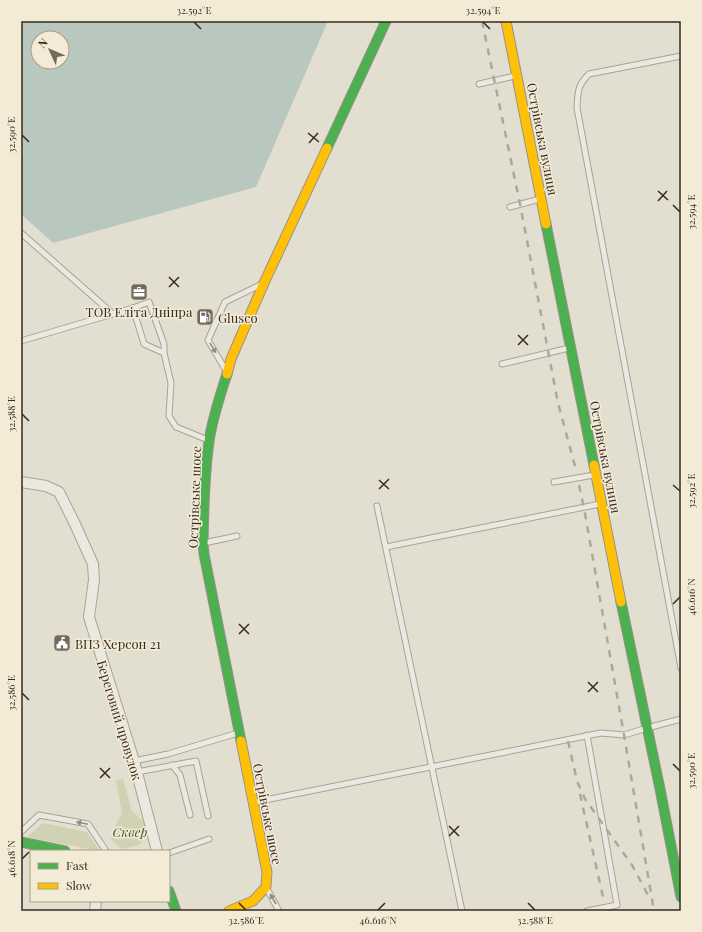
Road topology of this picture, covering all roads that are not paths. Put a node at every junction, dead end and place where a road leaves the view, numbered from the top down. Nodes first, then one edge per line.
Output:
1 (386, 21) edge
2 (506, 21) edge
3 (681, 56) edge
4 (517, 76) junction
5 (479, 84) dead end
6 (541, 199) junction
7 (510, 208) dead end
8 (21, 233) edge
9 (264, 283) junction
10 (133, 308) junction
11 (113, 314) junction
12 (21, 341) edge
13 (571, 348) junction
14 (164, 353) junction
15 (502, 364) dead end
16 (227, 371) junction
17 (209, 441) junction
18 (596, 474) junction
19 (21, 482) edge
20 (554, 482) dead end
21 (602, 504) junction
22 (377, 506) dead end
23 (237, 536) dead end
24 (203, 543) junction
25 (386, 547) junction
26 (681, 668) edge
27 (681, 719) edge
28 (647, 728) junction
29 (239, 733) junction
30 (587, 735) junction
31 (134, 761) junction
32 (172, 765) junction
33 (432, 767) junction
34 (137, 772) junction
35 (253, 803) junction
36 (190, 815) dead end
37 (208, 816) dead end
38 (21, 832) edge
39 (209, 839) dead end
40 (21, 842) edge
41 (60, 850) edge
42 (105, 850) edge
43 (157, 850) edge
44 (170, 853) edge
45 (266, 887) junction
46 (170, 894) edge
47 (681, 897) edge
48 (235, 910) edge
49 (176, 911) edge
50 (279, 911) edge
51 (462, 911) edge
52 (587, 911) edge

1 - 9 street, Острівське шосе
2 - 4 street, Острівська вулиця
3 - 26 lane
4 - 5 lane
4 - 6 street, Острівська вулиця
6 - 7 lane
6 - 13 street, Острівська вулиця
8 - 11 lane
9 - 16 street, Острівське шосе
9 -> 16 lane
10 - 11 lane
10 - 14 lane
10 - 14 lane
11 - 12 lane
13 - 15 lane
13 - 18 street, Острівська вулиця
14 - 17 lane
16 - 17 street, Острівське шосе
17 - 24 street, Острівське шосе
18 - 20 lane
18 - 21 street, Острівська вулиця
19 - 31 street, Береговий провулок
21 - 25 lane
21 - 28 street, Острівська вулиця
22 - 25 lane
23 - 24 lane
24 - 29 street, Острівське шосе
25 - 33 lane
27 - 28 lane
28 - 30 lane
28 - 47 street, Острівська вулиця
29 - 31 lane
29 - 35 street, Острівське шосе
30 - 33 lane
30 - 52 lane
31 - 34 street, Береговий провулок
32 - 34 lane
32 - 36 lane
32 - 37 lane
33 - 35 lane
33 - 51 lane
34 - 43 street, Береговий провулок
35 - 45 street, Острівське шосе
42 -> 38 lane
39 - 44 lane
40 - 41 street
45 - 48 street
50 -> 45 lane
46 - 49 street

